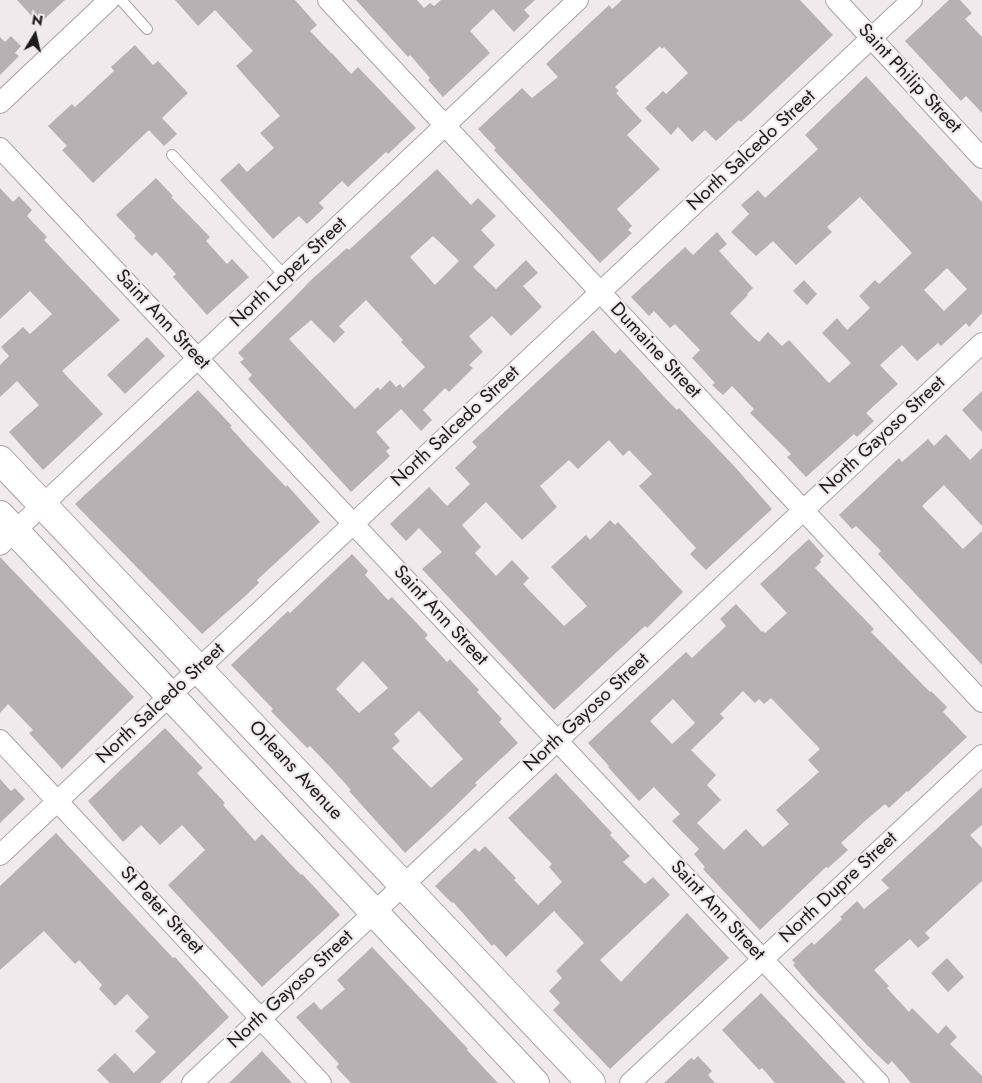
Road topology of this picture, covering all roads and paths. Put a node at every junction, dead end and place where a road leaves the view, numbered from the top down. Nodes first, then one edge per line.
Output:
1 (109, 0) edge
2 (121, 0) edge
3 (328, 0) edge
4 (578, 0) edge
5 (836, 0) edge
6 (912, 0) edge
7 (147, 28) dead end
8 (872, 38) junction
9 (0, 103) edge
10 (445, 126) junction
11 (0, 148) edge
12 (172, 155) dead end
13 (982, 158) edge
14 (286, 276) junction
15 (600, 292) junction
16 (982, 343) edge
17 (198, 359) junction
18 (0, 460) edge
19 (43, 505) junction
20 (803, 510) junction
21 (353, 524) junction
22 (5, 530) edge
23 (199, 669) junction
24 (171, 695) junction
25 (982, 702) edge
26 (0, 740) edge
27 (557, 740) junction
28 (982, 755) edge
29 (58, 801) junction
30 (0, 855) edge
31 (403, 885) junction
32 (374, 912) junction
33 (763, 959) junction
34 (261, 1018) junction
35 (192, 1083) edge
36 (322, 1083) edge
37 (535, 1083) edge
38 (591, 1083) edge
39 (630, 1083) edge
40 (879, 1083) edge

1 - 9 street
2 - 7 lane
3 - 10 street, Dumaine Street
4 - 10 street, North Lopez Street
5 - 8 street, Saint Philip Street
6 - 8 street, North Salcedo Street
8 - 13 street, Saint Philip Street
8 - 15 street, North Salcedo Street
10 - 14 street, North Lopez Street
10 - 15 street, Dumaine Street
11 - 17 street, Saint Ann Street
12 - 14 lane
14 - 17 street, North Lopez Street
15 - 20 street, Dumaine Street
15 - 21 street, North Salcedo Street
16 - 20 street, North Gayoso Street
17 - 19 street, North Lopez Street
17 - 21 street, Saint Ann Street
18 - 19 street, Orleans Avenue
19 - 22 street, North Lopez Street
19 - 23 street, Orleans Avenue
20 - 25 street, Dumaine Street
20 - 27 street, North Gayoso Street
21 - 23 street, North Salcedo Street
21 - 27 street, Saint Ann Street
22 - 24 street, Orleans Avenue
23 - 24 street, North Salcedo Street
23 - 31 street, Orleans Avenue
24 - 29 street, North Salcedo Street
24 - 32 street, Orleans Avenue
26 - 29 street, St Peter Street
27 - 31 street, North Gayoso Street
27 - 33 street, Saint Ann Street
28 - 33 street, North Dupre Street
29 - 30 street, North Salcedo Street
29 - 34 street, St Peter Street
31 - 32 street, North Gayoso Street
31 - 38 street, Orleans Avenue
32 - 34 street, North Gayoso Street
32 - 37 street, Orleans Avenue
33 - 39 street, North Dupre Street
33 - 40 street, Saint Ann Street
34 - 35 street, North Gayoso Street
34 - 36 street, St Peter Street

